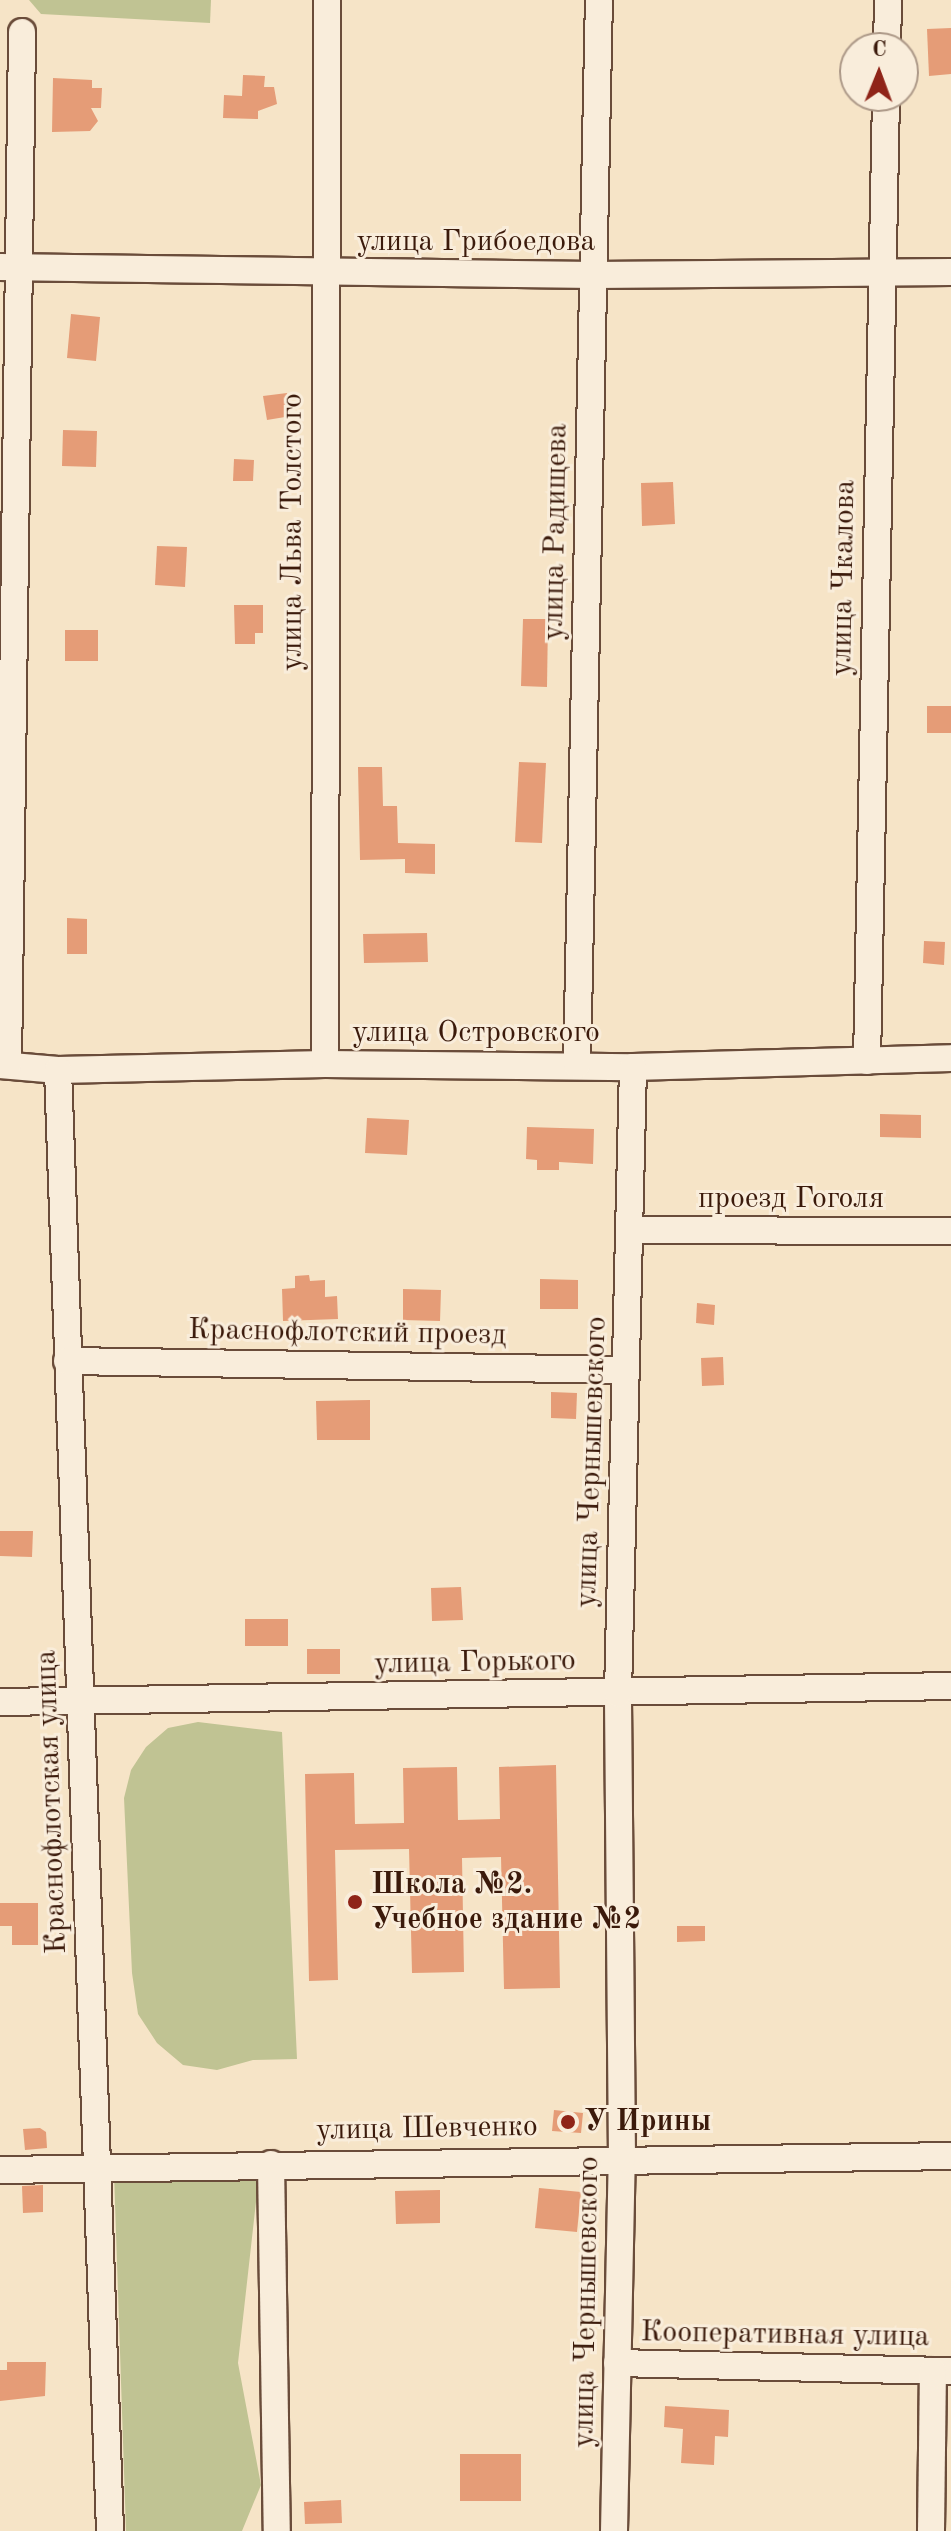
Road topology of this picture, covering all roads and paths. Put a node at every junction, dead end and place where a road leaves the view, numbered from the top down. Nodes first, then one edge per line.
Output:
1 (327, 0) edge
2 (599, 0) edge
3 (888, 0) edge
4 (22, 32) dead end
5 (887, 32) edge
6 (886, 112) edge
7 (10, 267) edge
8 (951, 272) edge
9 (325, 273) junction
10 (882, 273) junction
11 (594, 275) junction
12 (951, 1058) edge
13 (867, 1061) junction
14 (325, 1064) junction
15 (4, 1065) edge
16 (577, 1065) junction
17 (633, 1067) junction
18 (58, 1070) junction
19 (632, 1230) junction
20 (951, 1231) edge
21 (67, 1361) junction
22 (625, 1370) junction
23 (951, 1686) edge
24 (618, 1694) junction
25 (81, 1700) junction
26 (0, 1702) edge
27 (951, 2156) edge
28 (622, 2158) junction
29 (271, 2164) junction
30 (95, 2166) junction
31 (0, 2170) edge
32 (617, 2363) junction
33 (942, 2371) edge
34 (110, 2531) edge
35 (277, 2531) edge
36 (614, 2531) edge
37 (931, 2531) edge

1 - 9 street, улица Льва Толстого
2 - 11 street, улица Радищева
3 - 5 street
4 - 7 street
6 - 10 street, улица Чкалова
7 - 9 street, улица Грибоедова
7 - 15 street
8 - 10 street, улица Грибоедова
9 - 11 street, улица Грибоедова
9 - 14 street, улица Льва Толстого
10 - 11 street, улица Грибоедова
10 - 13 street, улица Чкалова
11 - 16 street, улица Радищева
12 - 13 street, улица Островского
13 - 17 street, улица Островского
14 - 16 street, улица Островского
14 - 18 street, улица Островского
15 - 18 street, улица Островского
16 - 17 street, улица Островского
17 - 19 street, улица Чернышевского
18 - 21 street, Краснофлотская улица
19 - 20 street, проезд Гоголя
19 - 22 street, улица Чернышевского
21 - 22 street, Краснофлотский проезд
21 - 25 street, Краснофлотская улица
22 - 24 street, улица Чернышевского
23 - 24 street, улица Горького
24 - 25 street, улица Горького
24 - 28 street, улица Чернышевского
25 - 26 street, улица Горького
25 - 30 street, Краснофлотская улица
27 - 28 street, улица Шевченко
28 - 29 street, улица Шевченко
28 - 32 street, улица Чернышевского
29 - 30 street, улица Шевченко
29 - 35 street
30 - 31 street, улица Шевченко
30 - 34 street, Краснофлотская улица
32 - 33 street, Кооперативная улица
32 - 36 street, улица Чернышевского
33 - 37 street

